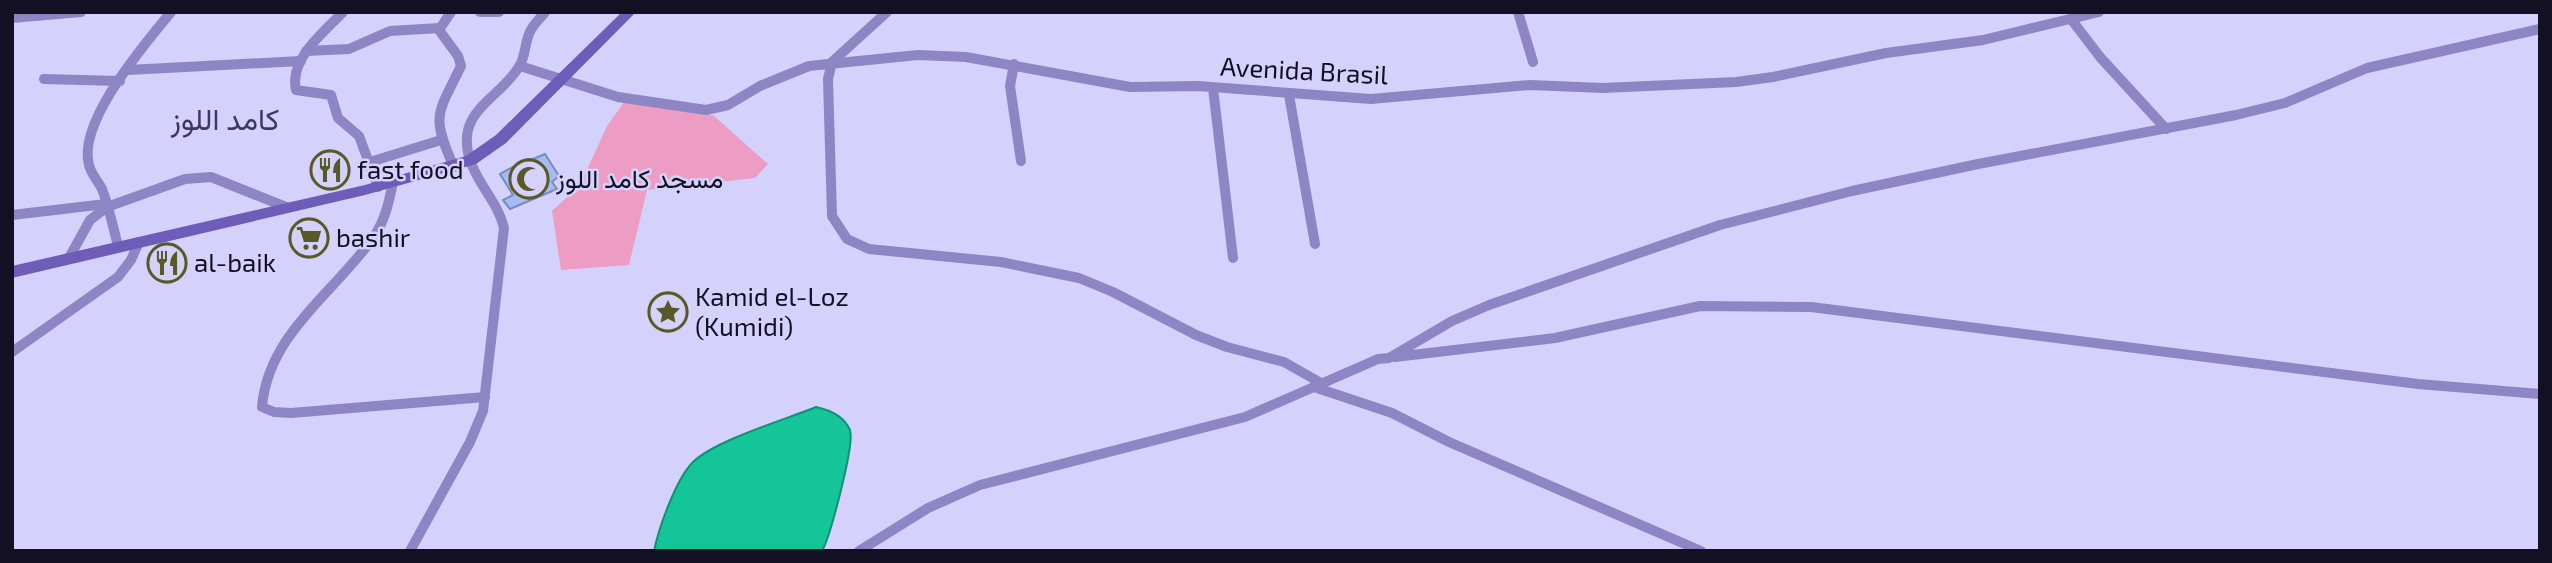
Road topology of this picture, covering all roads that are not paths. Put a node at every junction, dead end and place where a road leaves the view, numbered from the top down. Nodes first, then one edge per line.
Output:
1 (81, 12) edge
2 (171, 12) edge
3 (343, 12) edge
4 (451, 12) edge
5 (480, 12) edge
6 (499, 12) edge
7 (545, 12) edge
8 (630, 12) edge
9 (887, 12) edge
10 (1518, 12) edge
11 (2099, 12) edge
12 (12, 18) edge
13 (2071, 19) junction
14 (440, 28) junction
15 (2540, 29) edge
16 (306, 51) junction
17 (301, 61) junction
18 (832, 62) junction
19 (1533, 62) dead end
20 (1014, 64) junction
21 (520, 66) junction
22 (128, 69) junction
23 (44, 79) dead end
24 (561, 80) junction
25 (120, 81) junction
26 (1213, 88) junction
27 (1289, 95) junction
28 (2166, 129) junction
29 (442, 140) junction
30 (471, 160) junction
31 (1021, 161) dead end
32 (370, 162) junction
33 (454, 167) junction
34 (385, 184) junction
35 (106, 206) junction
36 (286, 207) junction
37 (12, 215) edge
38 (139, 242) junction
39 (1315, 244) dead end
40 (118, 246) junction
41 (69, 258) junction
42 (1234, 258) dead end
43 (12, 272) edge
44 (12, 352) edge
45 (1389, 358) junction
46 (1317, 385) junction
47 (2540, 394) edge
48 (485, 397) junction
49 (863, 550) edge
50 (410, 551) edge
51 (1701, 551) edge

1 - 12 street
2 - 22 street
3 - 16 street
4 - 14 street
5 - 6 street
7 - 21 street
8 - 24 main road
9 - 18 street
10 - 19 street
11 - 13 street, Avenida Brasil
13 - 27 street, Avenida Brasil
13 - 28 street
14 - 16 street
14 - 29 street
15 - 28 street
16 - 17 street
17 - 22 street
17 - 32 street
18 - 20 street, Avenida Brasil
18 - 24 street, Avenida Brasil
18 - 46 street
20 - 26 street, Avenida Brasil
20 - 31 street
21 - 24 street, Avenida Brasil
21 - 30 street
22 - 25 street
23 - 25 street
24 - 30 main road
25 - 35 street
26 - 27 street, Avenida Brasil
26 - 42 street
27 - 39 street
28 - 45 street
29 - 32 street
29 - 33 street
30 - 33 main road
30 - 48 street
32 - 34 street
33 - 34 main road
34 - 36 main road
34 - 48 street
35 - 36 street
35 - 37 street
35 - 40 street
35 - 41 street
36 - 38 main road
38 - 40 main road
38 - 44 street
40 - 41 main road
41 - 43 main road
45 - 46 street
45 - 47 street
46 - 49 street
46 - 51 street
48 - 50 street

